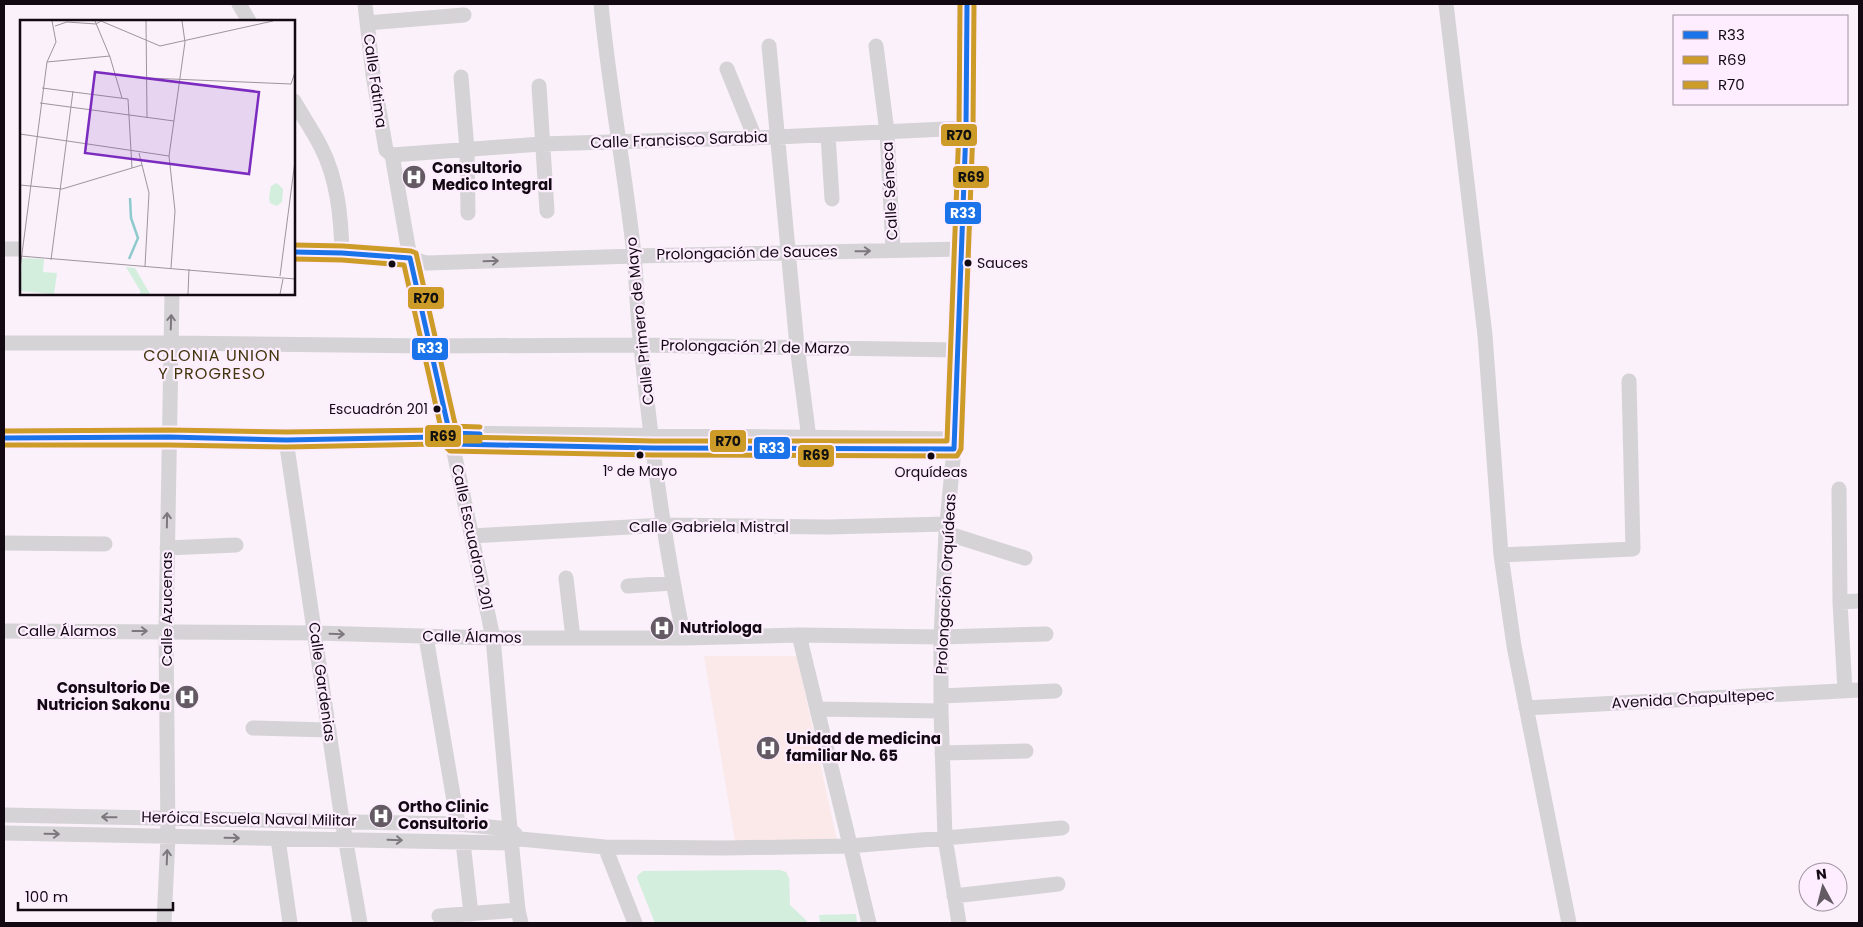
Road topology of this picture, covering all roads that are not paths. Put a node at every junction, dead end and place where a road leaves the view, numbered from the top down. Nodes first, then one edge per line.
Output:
1 (239, 4) edge
2 (365, 4) edge
3 (601, 4) edge
4 (967, 4) edge
5 (1446, 4) edge
6 (464, 15) dead end
7 (248, 20) edge
8 (367, 24) junction
9 (769, 46) dead end
10 (876, 46) dead end
11 (728, 69) dead end
12 (461, 77) dead end
13 (539, 86) dead end
14 (295, 103) edge
15 (966, 128) junction
16 (887, 132) junction
17 (828, 135) junction
18 (777, 137) junction
19 (755, 138) junction
20 (618, 142) junction
21 (542, 144) junction
22 (467, 150) junction
23 (392, 154) junction
24 (832, 199) dead end
25 (547, 211) dead end
26 (468, 213) dead end
27 (4, 249) edge
28 (20, 249) edge
29 (962, 249) junction
30 (893, 250) junction
31 (295, 252) edge
32 (342, 253) junction
33 (789, 253) junction
34 (634, 256) junction
35 (410, 258) junction
36 (172, 295) edge
37 (171, 343) junction
38 (4, 344) edge
39 (640, 345) junction
40 (430, 346) junction
41 (797, 346) junction
42 (959, 350) junction
43 (1629, 381) dead end
44 (169, 437) junction
45 (4, 438) edge
46 (447, 438) junction
47 (286, 440) junction
48 (652, 442) junction
49 (810, 443) junction
50 (955, 444) junction
51 (1839, 489) dead end
52 (664, 525) junction
53 (946, 529) junction
54 (472, 536) junction
55 (4, 543) edge
56 (105, 544) dead end
57 (236, 545) dead end
58 (167, 548) junction
59 (1501, 555) junction
60 (1026, 558) dead end
61 (566, 578) dead end
62 (673, 584) junction
63 (628, 586) dead end
64 (1859, 601) edge
65 (1840, 602) junction
66 (4, 631) edge
67 (166, 631) junction
68 (315, 633) junction
69 (1046, 634) dead end
70 (799, 635) junction
71 (426, 637) junction
72 (941, 637) junction
73 (493, 638) junction
74 (573, 638) junction
75 (684, 638) junction
76 (1055, 691) dead end
77 (1852, 691) edge
78 (941, 696) junction
79 (1526, 708) junction
80 (817, 709) junction
81 (941, 712) junction
82 (253, 728) dead end
83 (329, 730) junction
84 (1026, 751) dead end
85 (942, 753) junction
86 (4, 815) edge
87 (167, 819) junction
88 (342, 820) junction
89 (458, 824) junction
90 (1062, 828) dead end
91 (4, 833) edge
92 (168, 837) junction
93 (514, 837) junction
94 (944, 838) junction
95 (278, 839) junction
96 (345, 839) junction
97 (463, 842) junction
98 (850, 846) junction
99 (604, 847) junction
100 (1058, 884) dead end
101 (954, 896) junction
102 (471, 914) junction
103 (438, 916) dead end
104 (519, 916) edge
105 (164, 923) edge
106 (290, 923) edge
107 (360, 923) edge
108 (635, 923) edge
109 (869, 923) edge
110 (959, 923) edge
111 (1569, 923) edge

1 - 7 street
2 - 8 street, Calle Fátima
3 - 20 street, Calle Primero de Mayo
4 - 15 street, Prolongación Orquídeas
5 - 59 street
6 - 8 street
8 - 23 street, Calle Fátima
9 - 18 street
10 - 16 street, Calle Séneca
11 - 19 street
12 - 22 street
13 - 21 street
14 - 32 street
15 - 16 street, Calle Francisco Sarabia
15 - 29 street, Prolongación Orquídeas
16 - 17 street, Calle Francisco Sarabia
16 - 30 street, Calle Séneca
17 - 18 street, Calle Francisco Sarabia
17 - 24 street
18 - 19 street, Calle Francisco Sarabia
18 - 33 street
19 - 20 street, Calle Francisco Sarabia
20 - 21 street, Calle Francisco Sarabia
20 - 34 street, Calle Primero de Mayo
21 - 22 street, Calle Francisco Sarabia
21 - 25 street
22 - 23 street, Calle Francisco Sarabia
22 - 26 street
23 - 35 street, Calle Escuadron 201
27 - 28 street
29 - 30 street, Prolongación de Sauces
29 - 42 street, Prolongación Orquídeas
33 -> 30 street, Prolongación de Sauces
31 - 32 street, Prolongación de Sauces
32 - 35 street, Prolongación de Sauces
33 - 34 street, Prolongación de Sauces
33 - 41 street
35 -> 34 street, Prolongación de Sauces
34 - 39 street, Calle Primero de Mayo
35 - 40 street, Calle Escuadron 201
37 -> 36 street, Calle Azucenas
37 - 38 street, Prolongación 21 de Marzo
37 - 40 street, Prolongación 21 de Marzo
37 - 44 street, Calle Azucenas
39 - 40 street, Prolongación 21 de Marzo
39 - 41 street, Prolongación 21 de Marzo
39 - 48 street, Calle Primero de Mayo
40 - 46 street, Calle Escuadron 201
41 - 42 street, Prolongación 21 de Marzo
41 - 49 street
42 - 50 street, Prolongación Orquídeas
43 - 59 street
44 - 45 street
44 - 47 street
58 -> 44 street, Calle Azucenas
46 - 47 street
46 - 48 street
46 - 54 street, Calle Escuadron 201
47 - 68 street, Calle Gardenias
48 - 49 street
48 - 52 street, Calle Primero de Mayo
49 - 50 street
50 - 53 street, Prolongación Orquídeas
51 - 65 street
52 - 53 street, Calle Gabriela Mistral
52 - 54 street, Calle Gabriela Mistral
52 - 62 street, Calle Primero de Mayo
53 - 60 street, Calle Gabriela Mistral
53 - 72 street, Prolongación Orquídeas
54 - 73 street, Calle Escuadron 201
55 - 56 street
57 - 58 street
58 - 67 street, Calle Azucenas
59 - 79 street
61 - 74 street
62 - 63 street
62 - 75 street, Calle Primero de Mayo
64 - 65 street
65 - 77 street
66 -> 67 street, Calle Álamos
67 - 68 street, Calle Álamos
67 - 87 street, Calle Azucenas
68 -> 71 street, Calle Álamos
68 - 83 street, Calle Gardenias
69 - 72 street, Calle Álamos
70 - 72 street, Calle Álamos
70 - 75 street, Calle Álamos
70 - 80 street
71 - 73 street, Calle Álamos
71 - 89 street
72 - 78 street, Prolongación Orquídeas
73 - 74 street, Calle Álamos
73 - 93 street, Calle Escuadron 201
74 - 75 street, Calle Álamos
76 - 78 street
77 - 79 street, Avenida Chapultepec
78 - 81 street, Prolongación Orquídeas
79 - 111 street
80 - 81 street
80 - 98 street
81 - 85 street, Prolongación Orquídeas
82 - 83 street
83 - 88 street, Calle Gardenias
84 - 85 street
85 - 94 street, Prolongación Orquídeas
87 -> 86 street, Heróica Escuela Naval Militar
87 - 88 street, Heróica Escuela Naval Militar
87 - 92 street, Calle Azucenas
88 - 89 street, Heróica Escuela Naval Militar
88 - 96 street, Calle Gardenias
89 - 93 street, Heróica Escuela Naval Militar
90 - 94 street, Heróica Escuela Naval Militar
91 -> 92 street, Heróica Escuela Naval Militar
92 -> 95 street, Heróica Escuela Naval Militar
105 -> 92 street, Calle Azucenas
93 - 97 street, Heróica Escuela Naval Militar
93 - 99 street, Heróica Escuela Naval Militar
93 - 104 street, Calle Escuadron 201
94 - 98 street, Heróica Escuela Naval Militar
94 - 101 street, Prolongación Orquídeas
95 - 96 street, Heróica Escuela Naval Militar
95 - 106 street
96 -> 97 street, Heróica Escuela Naval Militar
96 - 107 street, Calle Gardenias
97 - 102 street
98 - 99 street, Heróica Escuela Naval Militar
98 - 109 street
99 - 108 street
100 - 101 street
101 - 110 street, Prolongación Orquídeas
102 - 103 street
102 - 104 street

